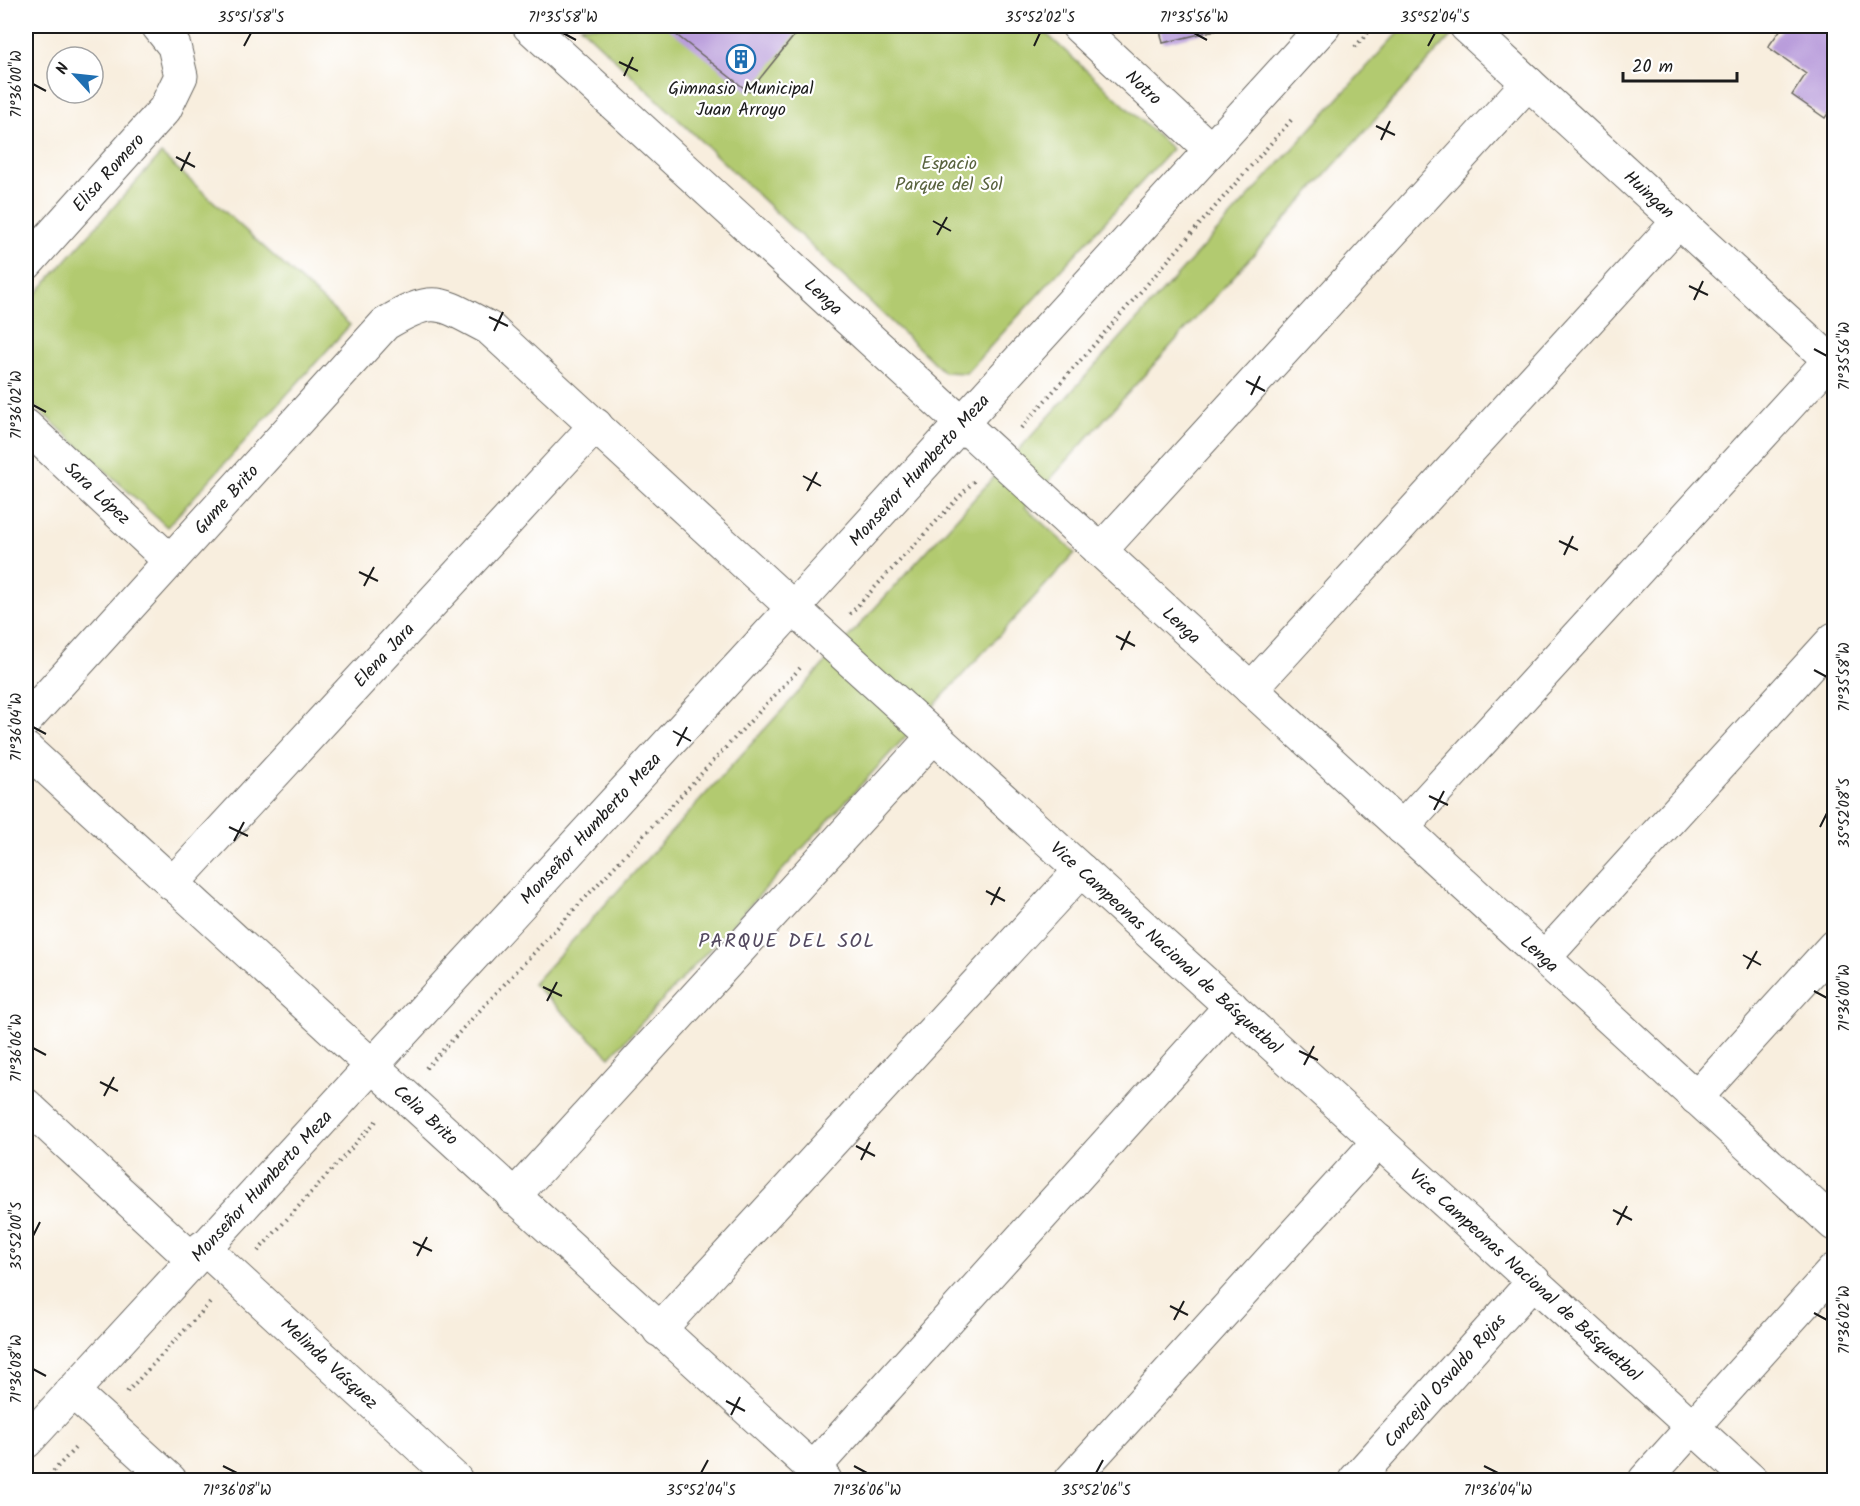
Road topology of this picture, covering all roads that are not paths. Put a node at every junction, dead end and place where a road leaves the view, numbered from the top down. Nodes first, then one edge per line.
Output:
1 (158, 26) edge
2 (529, 26) edge
3 (1078, 26) edge
4 (1324, 26) edge
5 (1466, 26) edge
6 (1528, 83) junction
7 (1211, 150) junction
8 (1679, 221) junction
9 (26, 264) edge
10 (441, 304) joint
11 (1832, 362) edge
12 (961, 424) junction
13 (596, 425) junction
14 (26, 426) edge
15 (1100, 551) junction
16 (170, 561) junction
17 (793, 608) junction
18 (1834, 639) edge
19 (1251, 689) junction
20 (26, 720) edge
21 (934, 736) junction
22 (26, 748) edge
23 (1402, 828) junction
24 (1081, 870) junction
25 (172, 884) junction
26 (1834, 946) edge
27 (1544, 958) junction
28 (1231, 1006) junction
29 (371, 1066) junction
30 (1696, 1098) junction
31 (26, 1105) edge
32 (1379, 1141) junction
33 (513, 1197) junction
34 (1834, 1224) edge
35 (197, 1253) junction
36 (1834, 1270) edge
37 (1534, 1281) junction
38 (659, 1330) junction
39 (72, 1391) junction
40 (1693, 1427) junction
41 (26, 1442) edge
42 (819, 1475) edge
43 (170, 1480) edge
44 (456, 1480) edge
45 (1071, 1480) edge
46 (1355, 1480) edge
47 (1645, 1480) edge
48 (1751, 1480) edge

1 - 9 street, Elisa Romero
2 - 12 street, Lenga
3 - 7 street, Notro
4 - 7 street, Monseñor Humberto Meza
5 - 6 street, Huingan
6 - 8 street, Huingan
6 - 15 street
7 - 12 street, Monseñor Humberto Meza
8 - 11 street, Huingan
8 - 19 street
10 - 13 street, Vice Campeonas Nacional de Básquetbol
10 - 16 street, Gume Brito
11 - 23 street
12 - 15 street, Lenga
12 - 17 street, Monseñor Humberto Meza
13 - 17 street, Vice Campeonas Nacional de Básquetbol
13 - 25 street, Elena Jara
14 - 16 street, Sara López
15 - 19 street, Lenga
16 - 20 street, Gume Brito
17 - 21 street, Vice Campeonas Nacional de Básquetbol
17 - 29 street, Monseñor Humberto Meza
18 - 27 street
19 - 23 street, Lenga
21 - 24 street, Vice Campeonas Nacional de Básquetbol
21 - 33 street
22 - 25 street, Celia Brito
23 - 27 street, Lenga
24 - 28 street, Vice Campeonas Nacional de Básquetbol
24 - 38 street
25 - 29 street, Celia Brito
26 - 30 street
27 - 30 street, Lenga
28 - 32 street, Vice Campeonas Nacional de Básquetbol
28 - 42 street
29 - 33 street, Celia Brito
29 - 35 street, Monseñor Humberto Meza
30 - 34 street, Lenga
31 - 35 street, Melinda Vásquez
32 - 37 street, Vice Campeonas Nacional de Básquetbol
32 - 45 street
33 - 38 street, Celia Brito
35 - 39 street, Monseñor Humberto Meza
35 - 44 street, Melinda Vásquez
36 - 40 street
37 - 40 street, Vice Campeonas Nacional de Básquetbol
37 - 46 street, Concejal Osvaldo Rojas
38 - 42 street, Celia Brito
39 - 41 street, Monseñor Humberto Meza
39 - 43 street
40 - 47 street
40 - 48 street, Vice Campeonas Nacional de Básquetbol

